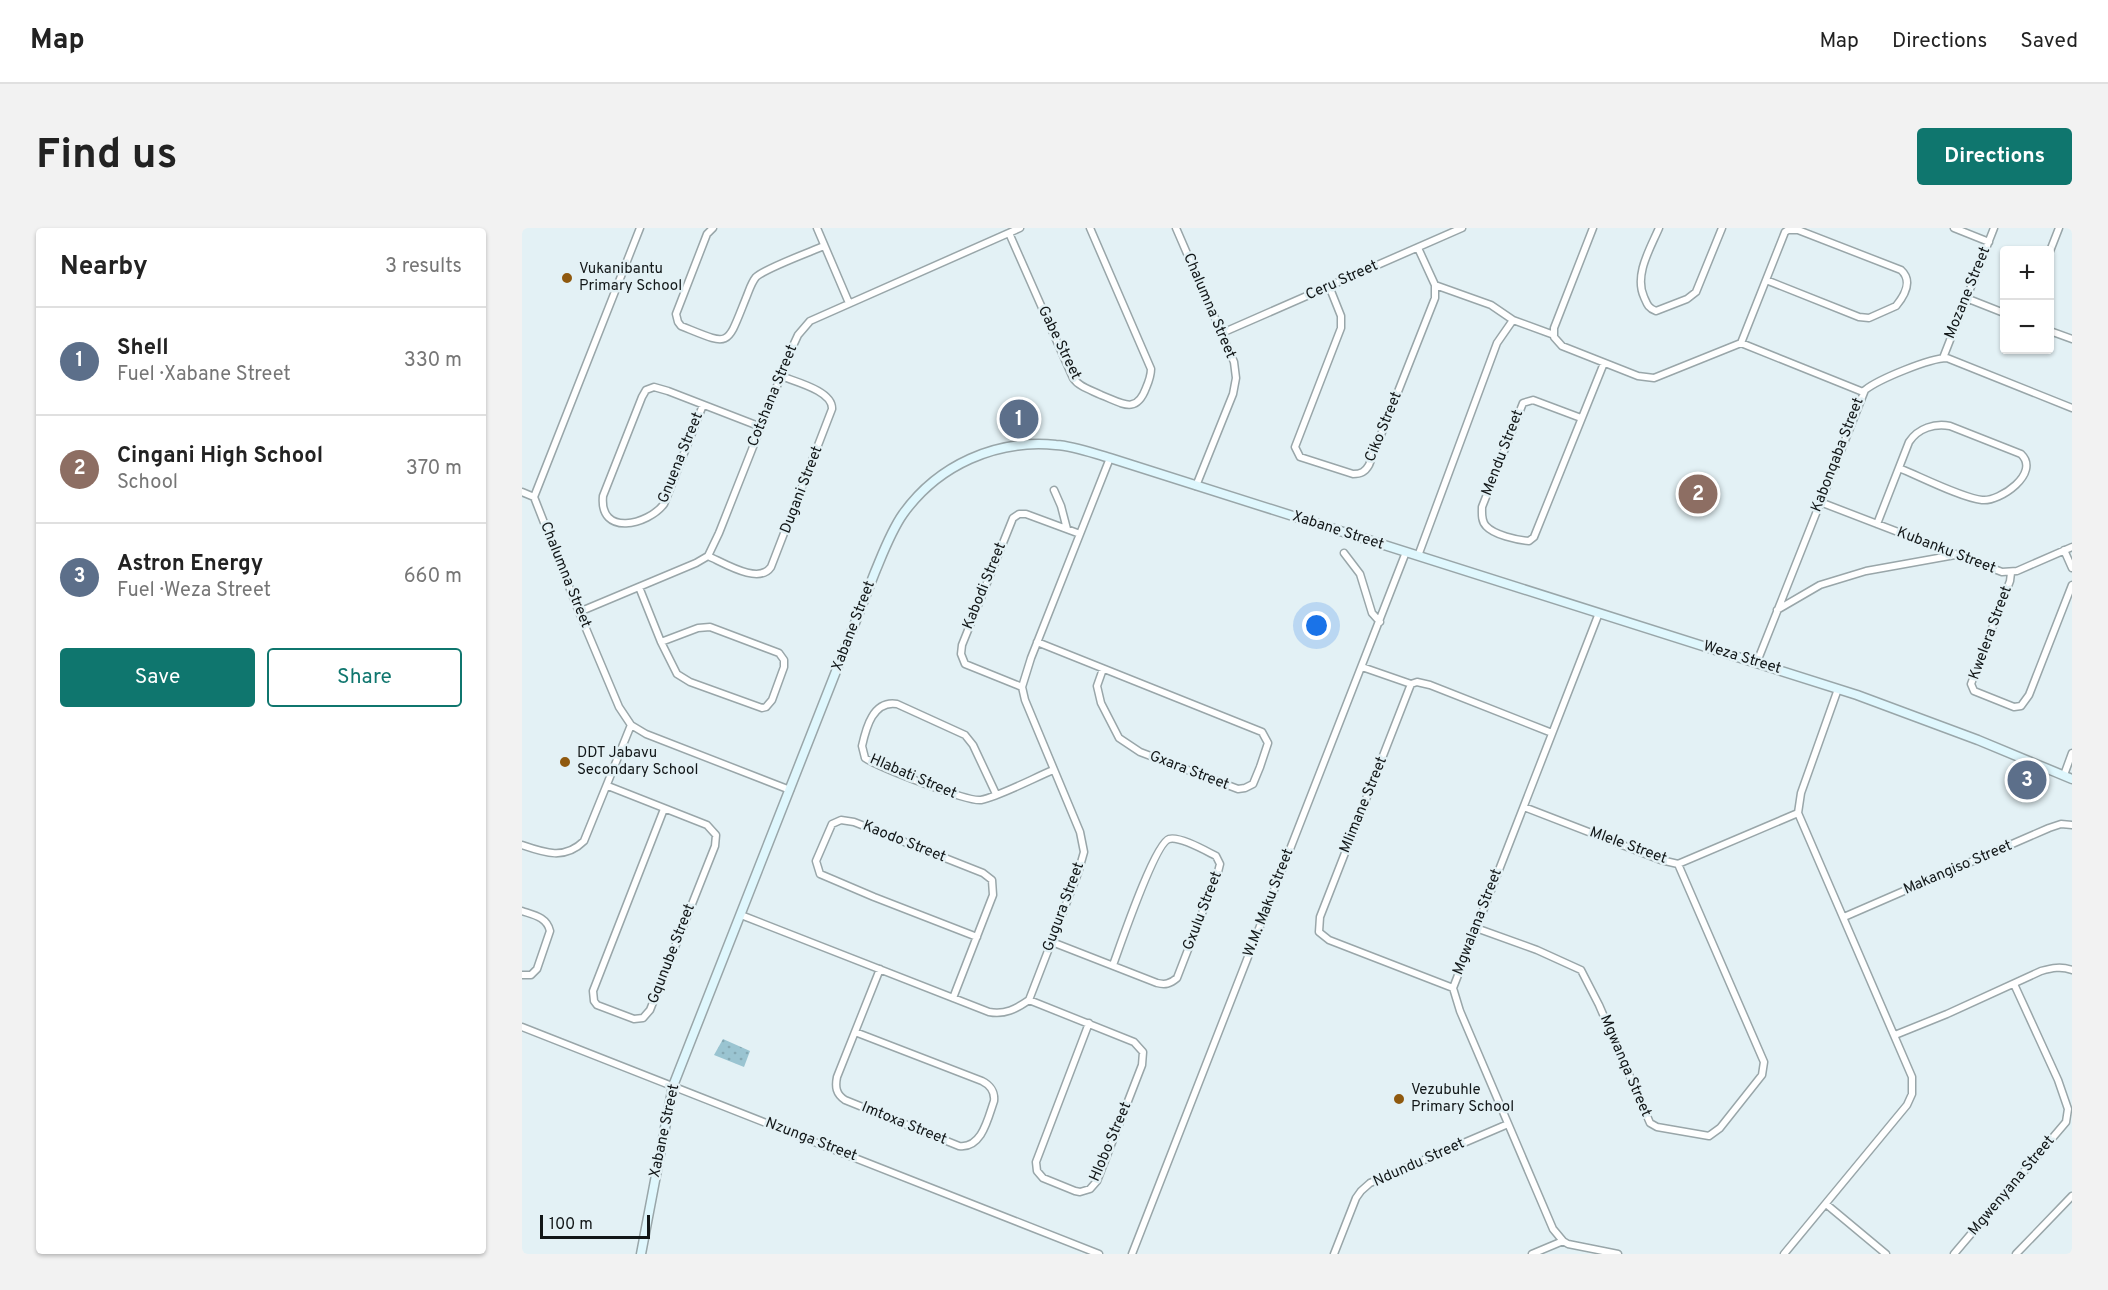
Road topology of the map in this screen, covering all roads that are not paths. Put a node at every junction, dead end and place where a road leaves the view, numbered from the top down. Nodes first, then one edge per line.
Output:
1 (640, 228) edge
2 (713, 228) edge
3 (817, 228) edge
4 (1020, 228) edge
5 (1090, 228) edge
6 (1176, 228) edge
7 (1462, 228) edge
8 (1593, 228) edge
9 (1659, 228) edge
10 (1722, 228) edge
11 (1954, 228) edge
12 (1994, 228) edge
13 (2059, 228) edge
14 (1009, 233) junction
15 (1989, 242) junction
16 (824, 246) junction
17 (2051, 246) edge
18 (1418, 248) junction
19 (1766, 280) junction
20 (1435, 285) junction
21 (1329, 286) junction
22 (1966, 298) junction
23 (849, 303) junction
24 (2000, 311) edge
25 (1513, 320) junction
26 (1222, 333) junction
27 (2054, 333) edge
28 (1554, 335) junction
29 (2072, 339) edge
30 (1741, 343) junction
31 (1943, 358) junction
32 (1604, 363) junction
33 (780, 376) junction
34 (1863, 392) junction
35 (703, 405) junction
36 (2072, 408) edge
37 (1581, 418) junction
38 (761, 427) junction
39 (1110, 458) junction
40 (1899, 468) junction
41 (1196, 486) junction
42 (1054, 490) dead end
43 (522, 492) edge
44 (534, 497) junction
45 (1820, 502) junction
46 (1876, 524) junction
47 (1067, 529) junction
48 (1080, 534) junction
49 (2072, 547) edge
50 (2064, 550) junction
51 (1406, 552) junction
52 (1344, 553) dead end
53 (1956, 555) junction
54 (708, 556) junction
55 (1418, 556) junction
56 (2072, 568) edge
57 (2011, 573) junction
58 (2072, 585) edge
59 (639, 587) junction
60 (1777, 610) junction
61 (579, 612) junction
62 (1599, 613) junction
63 (1380, 622) junction
64 (662, 642) junction
65 (1038, 642) junction
66 (1756, 662) junction
67 (1362, 667) junction
68 (1103, 669) junction
69 (1411, 684) junction
70 (1022, 687) junction
71 (1838, 689) junction
72 (631, 725) junction
73 (1552, 733) junction
74 (2072, 753) edge
75 (1053, 770) junction
76 (2068, 777) edge
77 (608, 786) junction
78 (790, 790) junction
79 (996, 794) junction
80 (1524, 807) junction
81 (664, 809) junction
82 (1798, 813) junction
83 (2072, 825) edge
84 (522, 845) edge
85 (1678, 864) junction
86 (522, 911) edge
87 (741, 915) junction
88 (1844, 917) junction
89 (1476, 928) junction
90 (977, 937) junction
91 (1052, 942) junction
92 (1113, 965) junction
93 (880, 969) junction
94 (2072, 970) edge
95 (522, 975) edge
96 (2014, 984) junction
97 (1453, 988) junction
98 (953, 998) junction
99 (1029, 1000) junction
100 (1089, 1023) junction
101 (522, 1027) edge
102 (855, 1032) junction
103 (1895, 1035) junction
104 (673, 1086) junction
105 (1508, 1124) junction
106 (2072, 1196) edge
107 (1826, 1204) junction
108 (1563, 1241) junction
109 (641, 1254) edge
110 (1099, 1254) edge
111 (1132, 1254) edge
112 (1334, 1254) edge
113 (1532, 1254) edge
114 (1618, 1254) edge
115 (1784, 1254) edge
116 (1886, 1254) edge
117 (1954, 1254) edge
118 (2016, 1254) edge

1 - 44 street
2 - 16 street
3 - 16 street
4 - 14 street, Cotshana Street
5 - 14 street, Gabe Street
6 - 26 street, Chalumna Street
7 - 18 street, Ceru Street
8 - 28 street
9 - 10 street
11 - 15 street
12 - 15 street, Mozane Street
13 - 17 street
14 - 23 street, Cotshana Street
15 - 22 street, Mozane Street
16 - 23 street
18 - 20 street
18 - 21 street, Ceru Street
19 - 19 street
19 - 30 street
20 - 21 street, Ciko Street
20 - 25 street
21 - 26 street, Ceru Street
22 - 24 street
22 - 31 street, Mozane Street
23 - 33 street, Cotshana Street
25 - 28 street
25 - 55 street
26 - 41 street, Chalumna Street
27 - 29 street
28 - 32 street
30 - 32 street
30 - 34 street
31 - 34 street, Kabonqaba Street
31 - 36 street
32 - 37 street, Mendu Street
33 - 38 street, Cotshana Street
33 - 54 street, Dugani Street
34 - 45 street, Kabonqaba Street
35 - 35 street, Gnuena Street
35 - 38 street, Gnuena Street
37 - 37 street, Mendu Street
38 - 54 street, Cotshana Street
39 - 41 street, Xabane Street
39 - 48 street
39 - 78 street, Xabane Street
40 - 40 street
40 - 46 street
41 - 51 street, Xabane Street
42 - 47 street
43 - 44 street
44 - 61 street, Chalumna Street
45 - 46 street, Kubanku Street
45 - 60 street, Kabonqaba Street
46 - 53 street, Kubanku Street
47 - 48 street, Kabodi Street
47 - 70 street, Kabodi Street
48 - 65 street
49 - 50 street, Kubanku Street
50 - 56 street
50 - 57 street, Kubanku Street
51 - 55 street, Weza Street
51 - 63 street, W.M. Maku Street
52 - 63 street
53 - 57 street, Kubanku Street
53 - 60 street
54 - 59 street
55 - 62 street, Weza Street
57 - 58 street, Kwelera Street
59 - 61 street
59 - 64 street
60 - 66 street, Kabonqaba Street
61 - 72 street, Chalumna Street
62 - 66 street, Weza Street
62 - 73 street, Mgwalana Street
63 - 67 street, W.M. Maku Street
64 - 64 street
65 - 68 street, Gxara Street
65 - 70 street
66 - 71 street, Weza Street
67 - 69 street
67 - 111 street, W.M. Maku Street
68 - 68 street, Gxara Street
69 - 73 street
69 - 97 street, Mlimane Street
70 - 75 street, Gugura Street
71 - 76 street, Weza Street
71 - 82 street
72 - 77 street
72 - 78 street
73 - 80 street, Mgwalana Street
74 - 76 street
75 - 79 street, Hlabati Street
75 - 91 street, Gugura Street
77 - 81 street, Gqunube Street
77 - 84 street
78 - 87 street, Xabane Street
79 - 79 street, Hlabati Street
80 - 85 street, Mlele Street
80 - 89 street, Mgwalana Street
81 - 81 street, Gqunube Street
82 - 85 street, Mlele Street
82 - 88 street
83 - 88 street, Makangiso Street
85 - 89 street, Mgwanqa Street
86 - 95 street
87 - 93 street
87 - 104 street, Xabane Street
88 - 103 street
89 - 97 street, Mgwalana Street
90 - 90 street, Kaodo Street
90 - 98 street, Kaodo Street
91 - 92 street, Gxulu Street
91 - 99 street, Gugura Street
92 - 92 street, Gxulu Street
93 - 98 street
93 - 102 street, Imtoxa Street
94 - 96 street
96 - 103 street
96 - 117 street, Mgwenyana Street
97 - 105 street, Mgwalana Street
98 - 99 street
99 - 100 street, Hlobo Street
100 - 100 street, Hlobo Street
101 - 104 street, Nzunga Street
102 - 102 street, Imtoxa Street
103 - 107 street
104 - 109 street, Xabane Street
104 - 110 street, Nzunga Street
105 - 108 street, Mgwalana Street
105 - 112 street, Ndundu Street
106 - 118 street
107 - 115 street
107 - 116 street
108 - 113 street
108 - 114 street

